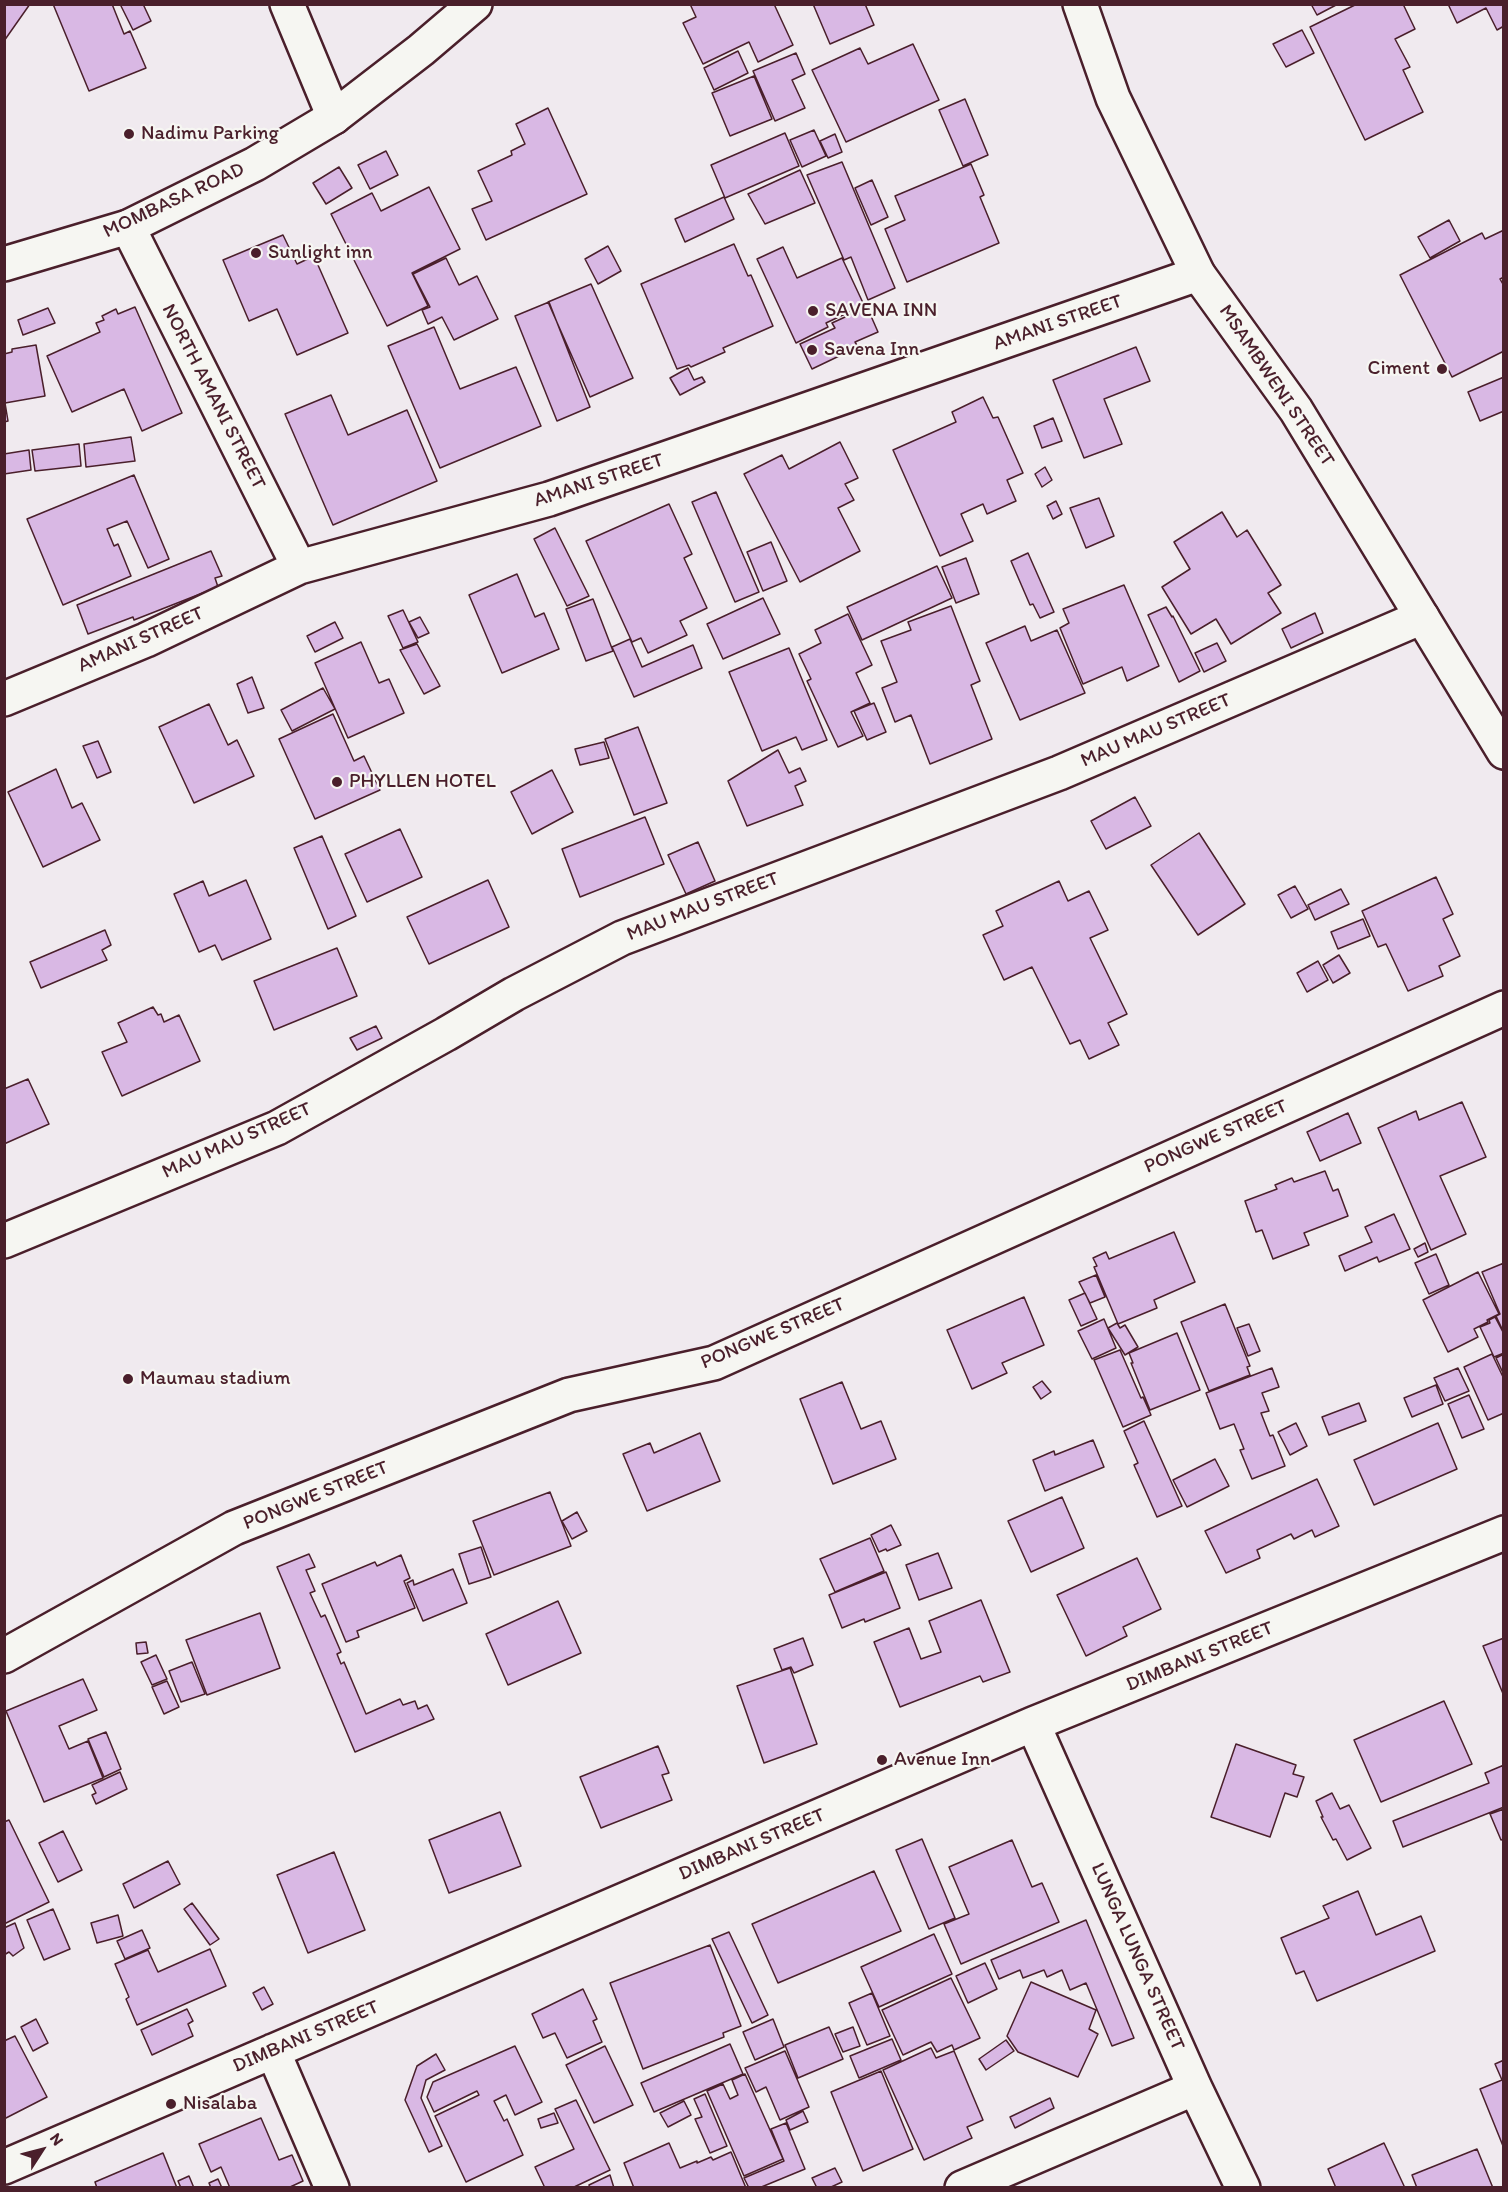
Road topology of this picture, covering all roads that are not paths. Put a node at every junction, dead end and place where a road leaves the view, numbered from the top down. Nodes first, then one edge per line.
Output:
1 (287, 4) edge
2 (475, 4) edge
3 (1080, 4) edge
4 (334, 117) junction
5 (128, 227) junction
6 (9, 257) edge
7 (1198, 274) junction
8 (298, 567) junction
9 (1422, 617) junction
10 (4, 699) edge
11 (1503, 752) edge
12 (1503, 1008) edge
13 (4, 1241) edge
14 (1503, 1533) edge
15 (4, 1656) edge
16 (1033, 1724) junction
17 (273, 2051) junction
18 (1195, 2088) junction
19 (4, 2167) edge
20 (332, 2187) edge
21 (962, 2187) edge
22 (1243, 2187) edge

1 - 4 main road
2 - 4 main road, MOMBASA ROAD
3 - 7 main road, MSAMBWENI STREET
4 - 5 main road, MOMBASA ROAD
5 - 6 main road, MOMBASA ROAD
5 - 8 main road, NORTH AMANI STREET
7 - 8 main road, AMANI STREET
7 - 9 main road, MSAMBWENI STREET
8 - 10 main road, AMANI STREET
9 - 11 main road, MSAMBWENI STREET
9 - 13 main road, MAU MAU STREET
12 - 15 main road, PONGWE STREET
14 - 16 main road, DIMBANI STREET
16 - 17 main road, DIMBANI STREET
16 - 18 main road, LUNGA LUNGA STREET
17 - 19 main road, DIMBANI STREET
17 - 20 main road
18 - 21 main road
18 - 22 main road, LUNGA LUNGA STREET

